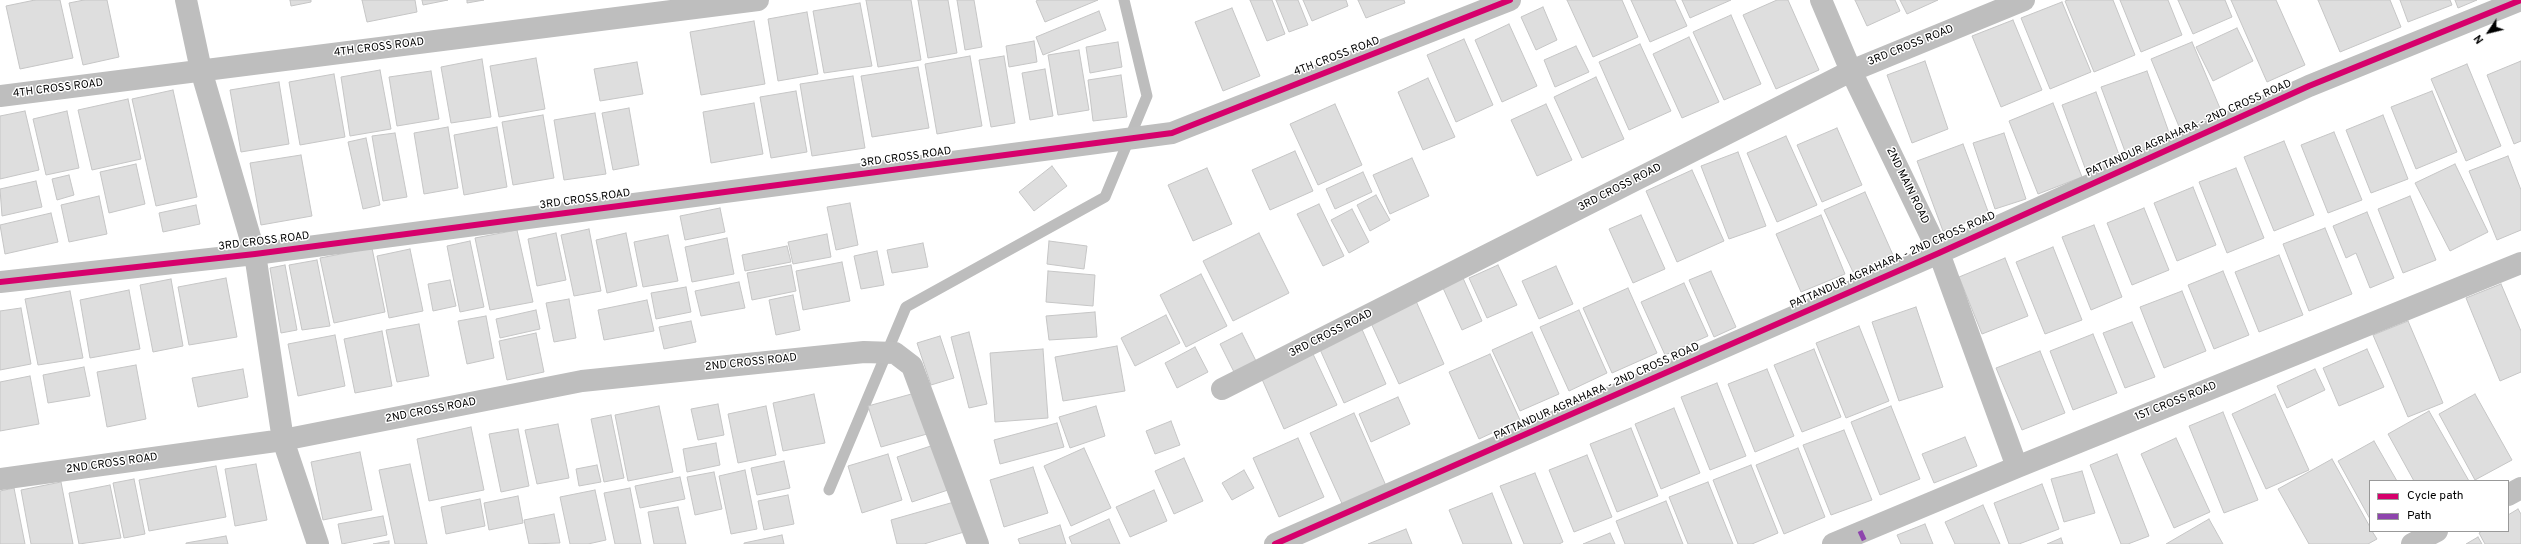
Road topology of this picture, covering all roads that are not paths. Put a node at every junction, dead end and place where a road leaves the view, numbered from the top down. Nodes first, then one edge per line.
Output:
1 (186, 0) edge
2 (758, 0) edge
3 (1510, 0) edge
4 (1821, 0) edge
5 (2024, 0) edge
6 (2521, 0) edge
7 (732, 2) edge
8 (201, 70) junction
9 (1851, 71) junction
10 (0, 96) edge
11 (1172, 133) joint
12 (1939, 253) junction
13 (255, 254) junction
14 (2521, 263) edge
15 (0, 282) edge
16 (1222, 389) dead end
17 (284, 440) junction
18 (2017, 467) junction
19 (0, 479) edge
20 (2521, 488) edge
21 (2509, 494) edge
22 (2435, 532) edge
23 (318, 544) edge
24 (978, 544) edge
25 (1275, 544) edge
26 (1833, 544) edge
27 (2412, 544) edge

1 - 8 street
2 - 7 street, 4TH CROSS ROAD
3 - 11 street, 4TH CROSS ROAD
4 - 9 street, 2ND MAIN ROAD
5 - 9 street, 3RD CROSS ROAD
6 - 12 street, PATTANDUR AGRAHARA - 2ND CROSS ROAD
7 - 8 street, 4TH CROSS ROAD
8 - 10 street, 4TH CROSS ROAD
8 - 13 street
9 - 12 street, 2ND MAIN ROAD
9 - 16 street, 3RD CROSS ROAD
11 - 13 street, 3RD CROSS ROAD
12 - 18 street, 2ND MAIN ROAD
12 - 25 street, PATTANDUR AGRAHARA - 2ND CROSS ROAD
13 - 15 street, 3RD CROSS ROAD
13 - 17 street
14 - 18 street, 1ST CROSS ROAD
17 - 19 street, 2ND CROSS ROAD
17 - 23 street
17 - 24 street, 2ND CROSS ROAD
18 - 26 street, 1ST CROSS ROAD
20 - 21 street
22 - 27 street

